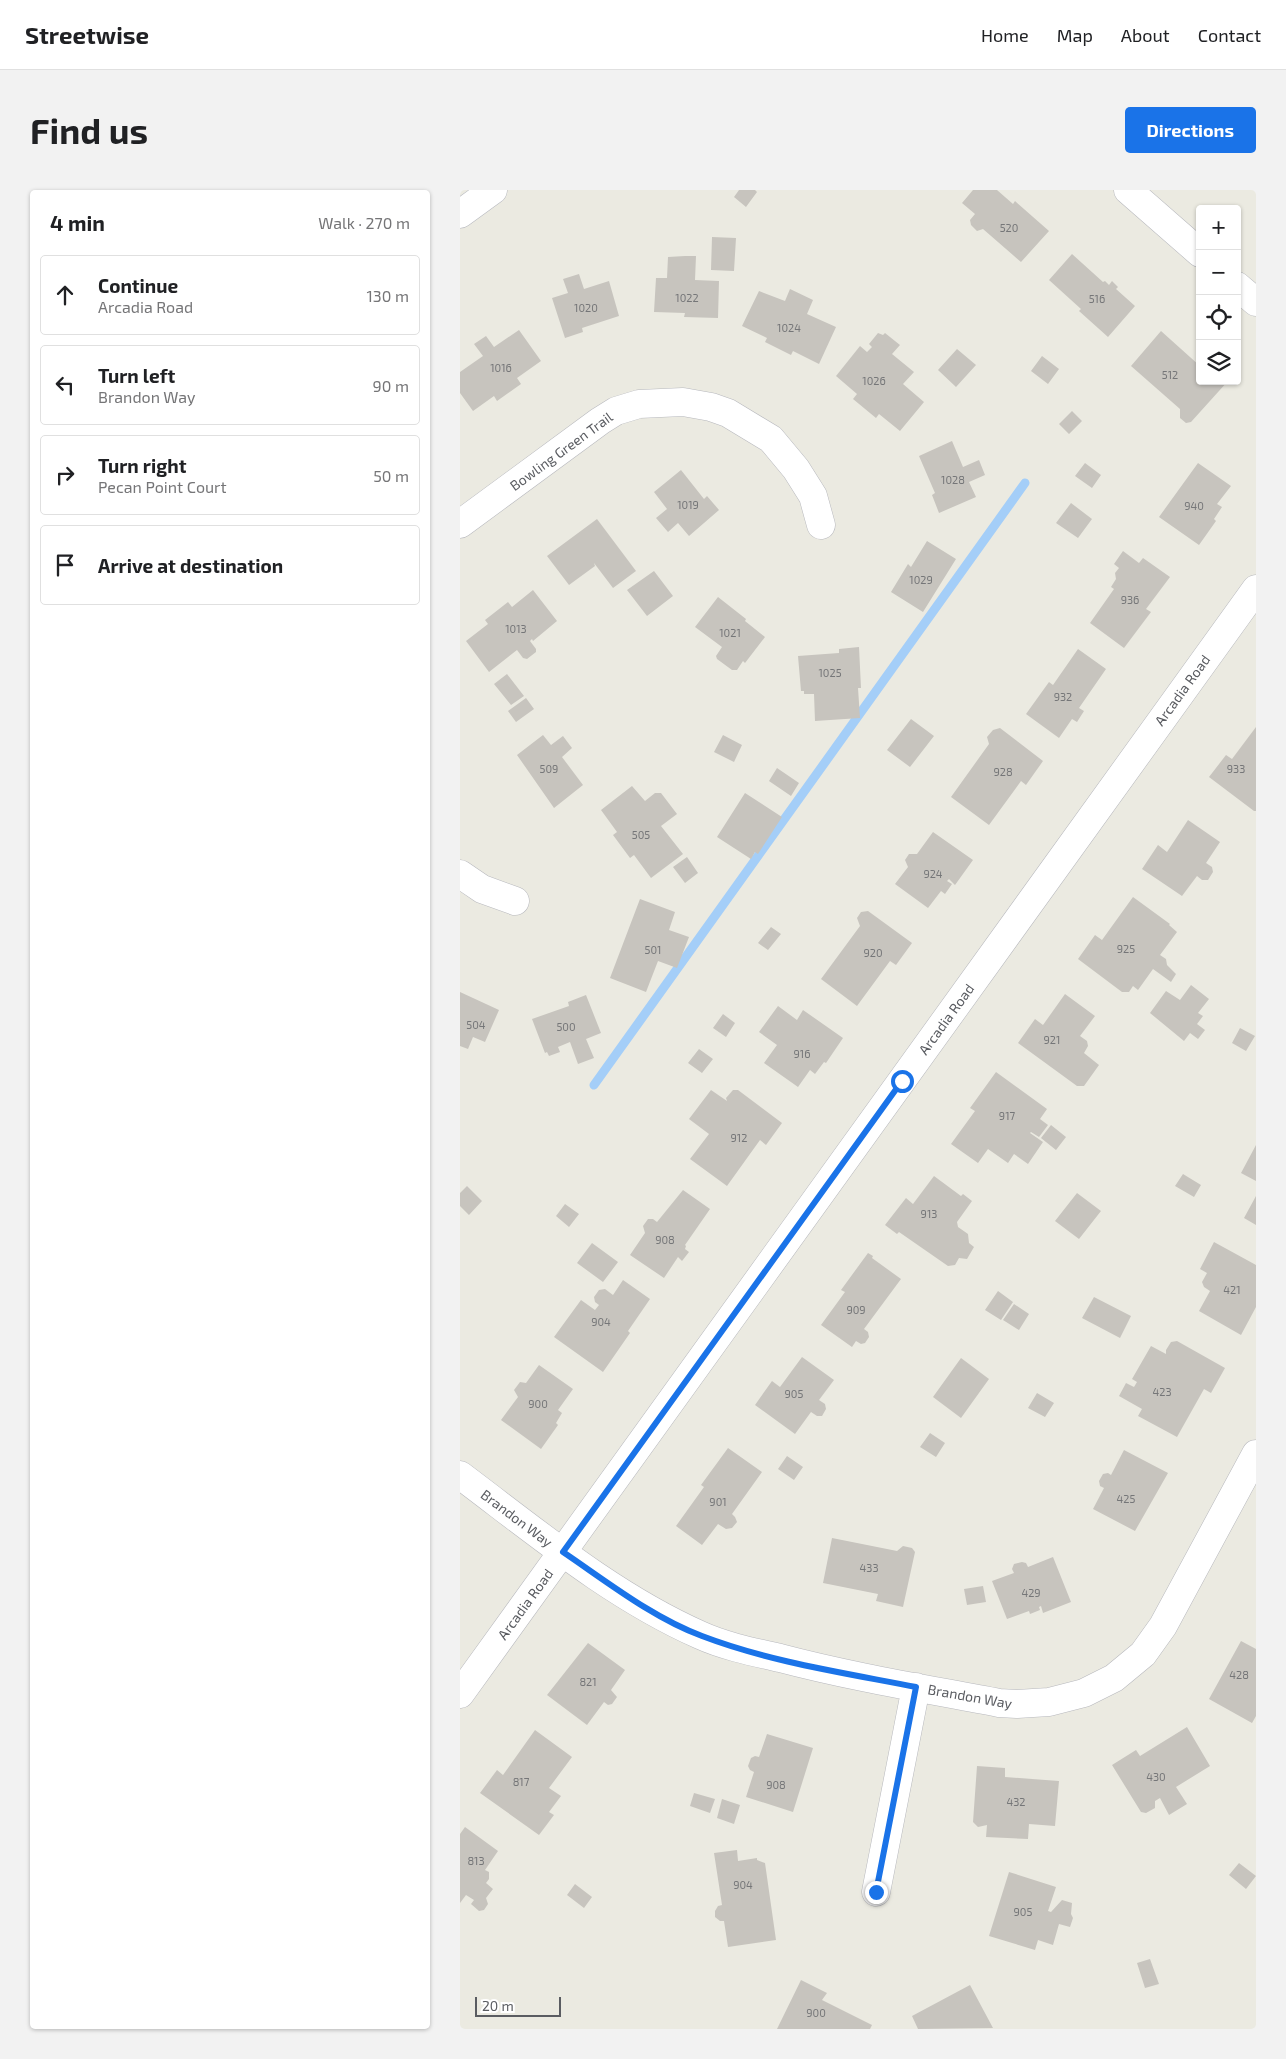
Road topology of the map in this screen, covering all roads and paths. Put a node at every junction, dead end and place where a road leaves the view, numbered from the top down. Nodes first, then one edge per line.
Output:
1 (493, 190) edge
2 (1128, 190) edge
3 (460, 214) edge
4 (1197, 250) edge
5 (1241, 289) edge
6 (1256, 302) edge
7 (460, 524) edge
8 (821, 525) dead end
9 (1256, 588) edge
10 (460, 874) edge
11 (515, 901) dead end
12 (1256, 1454) edge
13 (460, 1475) edge
14 (563, 1552) junction
15 (916, 1687) junction
16 (460, 1694) edge
17 (876, 1892) dead end

1 - 3 street
2 - 4 street
5 - 6 street
7 - 8 street, Bowling Green Trail
9 - 14 street, Arcadia Road
10 - 11 street
12 - 15 street, Brandon Way
13 - 14 street, Brandon Way
14 - 15 street, Brandon Way
14 - 16 street, Arcadia Road
15 - 17 street

